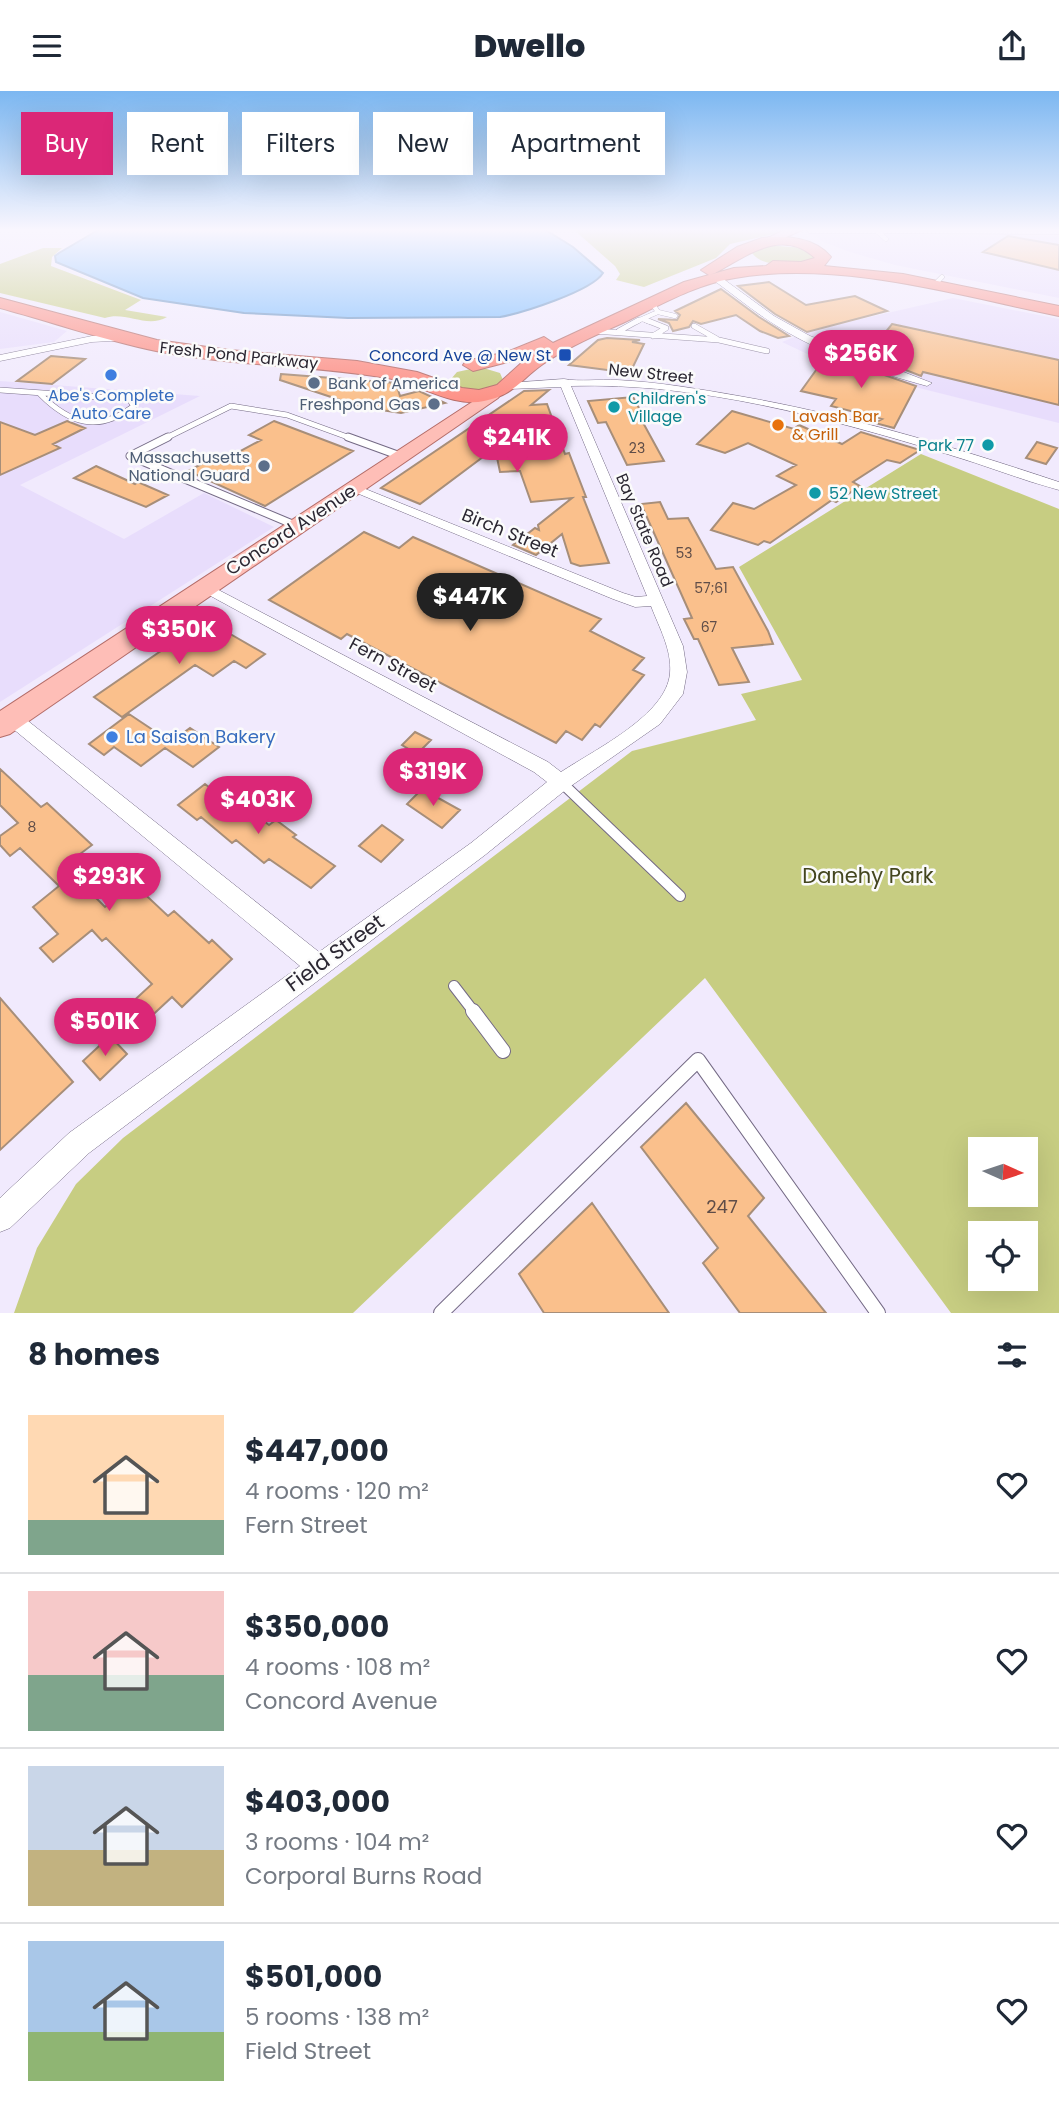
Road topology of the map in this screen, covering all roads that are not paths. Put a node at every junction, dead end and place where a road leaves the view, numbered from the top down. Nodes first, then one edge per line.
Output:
1 (673, 286) edge
2 (697, 286) edge
3 (726, 286) edge
4 (941, 286) edge
5 (969, 286) edge
6 (0, 303) edge
7 (655, 307) junction
8 (1059, 308) edge
9 (675, 316) dead end
10 (642, 319) junction
11 (80, 326) junction
12 (694, 326) dead end
13 (642, 330) dead end
14 (589, 331) junction
15 (617, 332) junction
16 (635, 333) junction
17 (653, 336) junction
18 (125, 338) junction
19 (719, 340) junction
20 (64, 345) junction
21 (767, 351) dead end
22 (0, 358) edge
23 (536, 361) junction
24 (456, 370) junction
25 (564, 382) junction
26 (927, 383) dead end
27 (503, 388) junction
28 (0, 390) edge
29 (40, 394) junction
30 (443, 429) junction
31 (403, 457) junction
32 (1059, 486) edge
33 (353, 489) junction
34 (298, 526) junction
35 (204, 588) junction
36 (656, 601) junction
37 (674, 694) joint
38 (6, 722) edge
39 (561, 782) junction
40 (680, 896) dead end
41 (317, 965) junction
42 (454, 986) dead end
43 (503, 1051) dead end
44 (0, 1217) edge
45 (441, 1313) edge
46 (878, 1313) edge

1 - 24 highway
2 - 7 highway, Concord Avenue
3 - 26 street
4 - 8 highway
5 - 8 highway
6 - 11 highway, Fresh Pond Parkway
7 - 9 lane
7 - 10 lane
7 - 14 highway, Concord Avenue
10 - 15 lane
10 - 17 lane
11 - 18 highway, Fresh Pond Parkway
11 - 20 street
12 - 19 lane
13 - 16 lane
14 - 15 lane
14 - 23 highway, Concord Avenue
15 - 16 lane
16 - 17 lane
17 - 19 lane
18 - 20 street
18 - 24 highway, Fresh Pond Parkway
19 - 21 lane
20 - 22 street
23 - 25 street
23 - 27 highway, Concord Avenue
24 - 27 highway
24 - 27 highway
24 - 30 main road
25 - 27 street, New Street
25 - 32 street, New Street
25 - 36 street, Bay State Road
27 - 30 main road, Concord Avenue
28 - 29 lane
29 - 29 lane
30 - 31 main road, Concord Avenue
31 - 33 main road, Concord Avenue
31 - 34 lane
33 - 34 main road, Concord Avenue
33 - 36 street, Birch Street
34 - 35 main road, Concord Avenue
35 - 38 main road, Concord Avenue
35 - 39 street, Fern Street
36 - 37 street, Bay State Road
37 - 39 street, Field Street
38 - 41 street
39 - 40 lane
39 - 41 street, Field Street
41 - 44 street, Field Street
42 - 43 lane
45 - 46 lane

